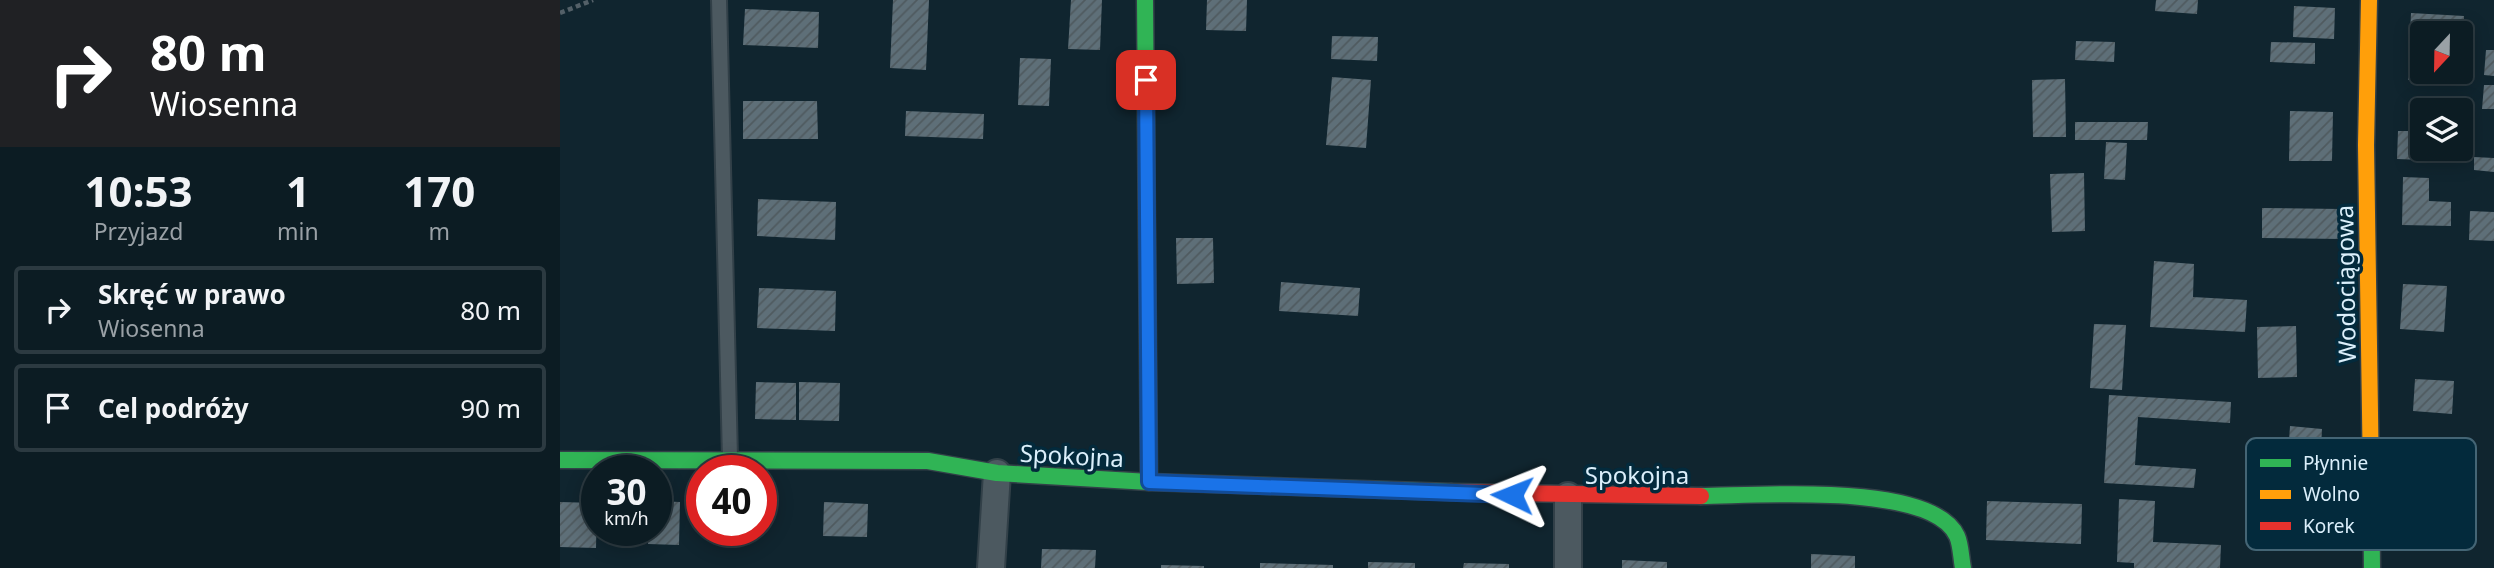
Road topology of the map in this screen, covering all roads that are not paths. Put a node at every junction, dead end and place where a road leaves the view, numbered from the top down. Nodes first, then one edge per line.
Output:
1 (719, 0) edge
2 (1145, 0) edge
3 (2369, 0) edge
4 (2370, 438) edge
5 (730, 455) edge
6 (560, 460) edge
7 (686, 460) edge
8 (777, 460) edge
9 (996, 473) junction
10 (1149, 482) junction
11 (1568, 496) junction
12 (2372, 550) edge
13 (991, 568) edge
14 (1569, 568) edge
15 (1963, 568) edge
16 (2372, 568) edge

1 - 5 lane
2 - 10 street
3 - 4 street, Wodociągowa
6 - 7 street, Spokojna
8 - 9 street, Spokojna
9 - 10 street, Spokojna
9 - 13 street
10 - 11 street, Spokojna
11 - 14 street
11 - 15 street, Spokojna
12 - 16 street, Wodociągowa

